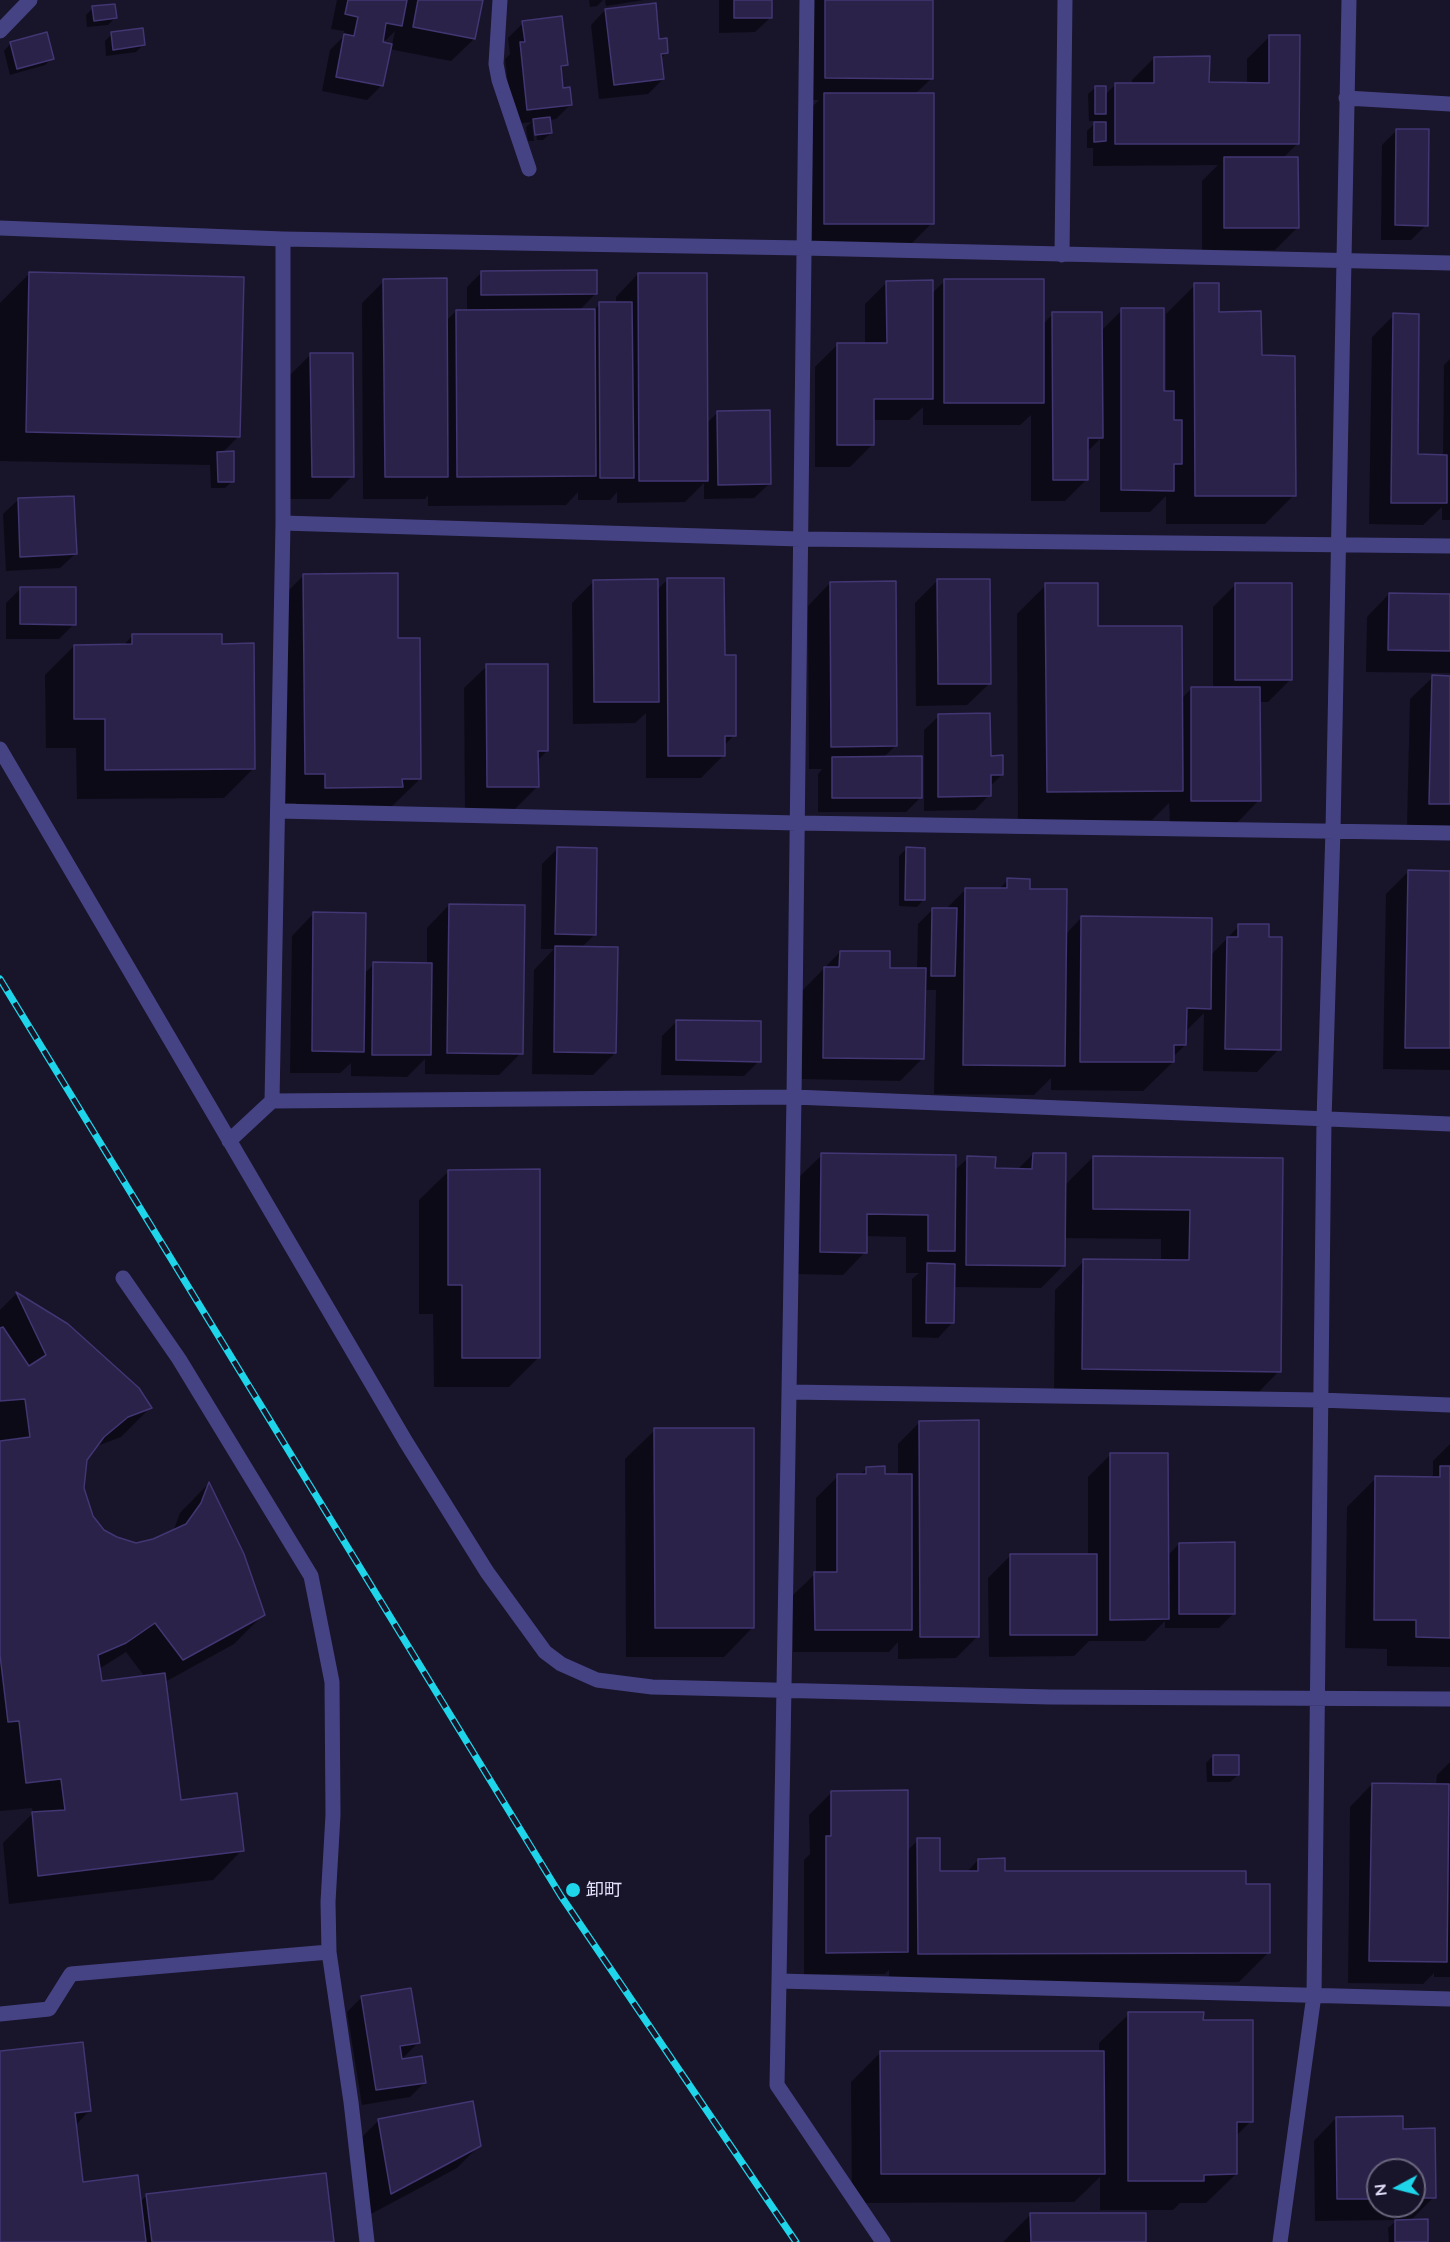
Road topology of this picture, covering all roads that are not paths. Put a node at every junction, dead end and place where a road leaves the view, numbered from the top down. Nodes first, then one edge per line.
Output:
1 (30, 0) edge
2 (500, 0) edge
3 (807, 0) edge
4 (1065, 0) edge
5 (1349, 0) edge
6 (1, 29) edge
7 (1347, 98) junction
8 (1450, 104) edge
9 (529, 169) dead end
10 (0, 228) edge
11 (283, 239) junction
12 (803, 248) junction
13 (1062, 255) junction
14 (1343, 262) junction
15 (1450, 263) edge
16 (283, 523) junction
17 (799, 539) junction
18 (1339, 543) junction
19 (1450, 546) edge
20 (0, 749) edge
21 (278, 811) junction
22 (797, 823) junction
23 (1333, 830) junction
24 (1450, 833) edge
25 (794, 1097) junction
26 (272, 1101) junction
27 (1324, 1120) junction
28 (1450, 1124) edge
29 (229, 1141) junction
30 (123, 1278) dead end
31 (789, 1392) junction
32 (1320, 1400) junction
33 (1450, 1404) edge
34 (784, 1689) junction
35 (1317, 1697) junction
36 (1450, 1699) edge
37 (329, 1952) junction
38 (779, 1981) junction
39 (1314, 1995) junction
40 (1450, 1999) edge
41 (0, 2014) edge
42 (367, 2242) edge
43 (884, 2242) edge
44 (1280, 2242) edge

1 - 6 street
2 - 9 street
3 - 12 street
4 - 13 street
5 - 7 street
7 - 8 street
7 - 14 street
10 - 11 street
11 - 12 street
11 - 16 street
12 - 13 street
12 - 17 street
13 - 14 street
14 - 15 street
14 - 18 street
16 - 17 street
16 - 21 street
17 - 18 street
17 - 22 street
18 - 19 street
18 - 23 street
20 - 29 street
21 - 22 street
21 - 26 street
22 - 23 street
22 - 25 street
23 - 24 street
23 - 27 street
25 - 26 street
25 - 27 street
25 - 31 street
26 - 29 street
27 - 28 street
27 - 32 street
29 - 34 street
30 - 37 street
31 - 32 street
31 - 34 street
32 - 33 street
32 - 35 street
34 - 35 street
34 - 38 street
35 - 36 street
35 - 39 street
37 - 41 street
37 - 42 street
38 - 39 street
38 - 43 street
39 - 40 street
39 - 44 street

